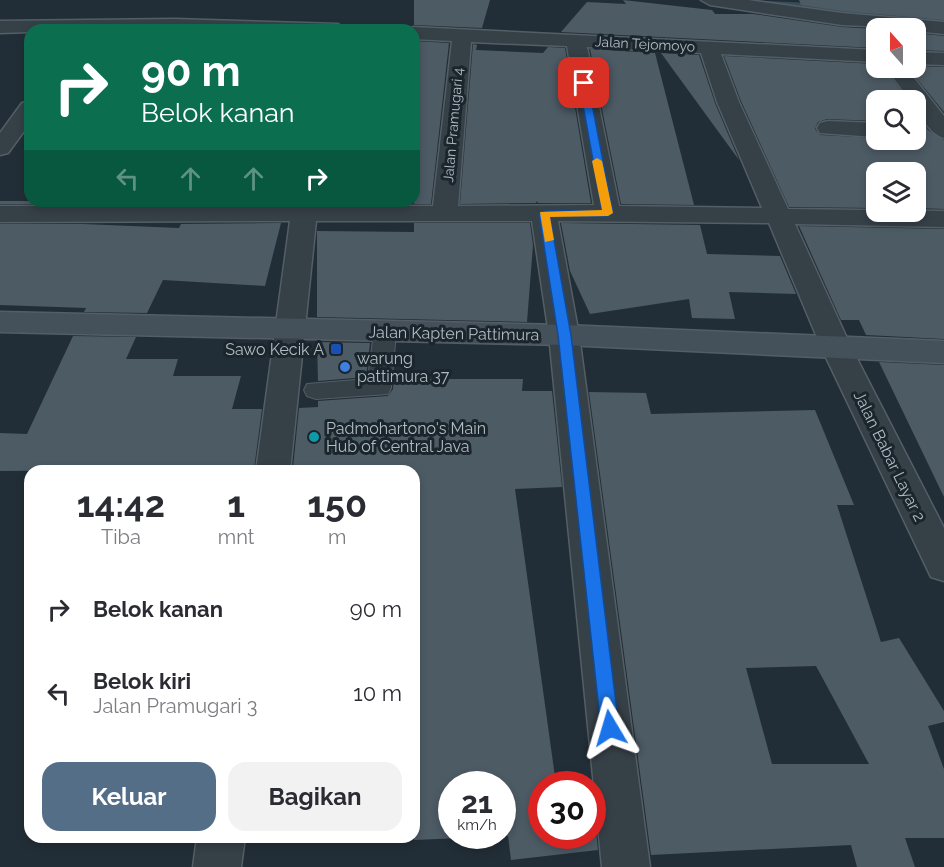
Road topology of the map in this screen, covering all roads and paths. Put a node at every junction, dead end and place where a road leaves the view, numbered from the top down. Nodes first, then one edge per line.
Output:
1 (710, 0) edge
2 (787, 0) edge
3 (767, 5) edge
4 (944, 15) edge
5 (0, 27) edge
6 (24, 27) edge
7 (944, 28) edge
8 (420, 33) edge
9 (462, 36) junction
10 (576, 41) junction
11 (709, 47) junction
12 (766, 50) junction
13 (866, 55) edge
14 (926, 59) edge
15 (944, 60) edge
16 (904, 78) edge
17 (24, 116) edge
18 (828, 128) dead end
19 (866, 130) edge
20 (926, 131) edge
21 (944, 131) edge
22 (0, 148) edge
23 (182, 207) edge
24 (608, 213) junction
25 (0, 214) edge
26 (304, 214) junction
27 (445, 214) junction
28 (544, 214) junction
29 (779, 215) junction
30 (944, 219) edge
31 (0, 322) edge
32 (292, 330) junction
33 (385, 332) junction
34 (564, 335) junction
35 (836, 347) junction
36 (944, 352) edge
37 (316, 390) dead end
38 (274, 465) edge
39 (944, 564) edge
40 (220, 843) edge
41 (217, 867) edge
42 (626, 867) edge

1 - 3 street
2 - 4 street
3 - 7 street
3 - 12 street
5 - 6 street
8 - 9 street, Jalan Tejomoyo
9 - 10 street, Jalan Tejomoyo
9 - 27 street, Jalan Pramugari 4
10 - 11 street, Jalan Tejomoyo
10 - 24 street
11 - 12 street, Jalan Tejomoyo
11 - 29 street, Jalan Babar Layar 2
12 - 13 street, Jalan Tejomoyo
14 - 15 street
16 - 21 street
17 - 22 street
18 - 19 street
20 - 21 street
23 - 25 street
23 - 26 street
24 - 28 street
24 - 29 street
26 - 27 street
26 - 32 street
27 - 28 street
28 - 34 street
29 - 30 street
29 - 35 street, Jalan Babar Layar 2
31 - 32 main road, Jalan Kapten Pattimura
32 - 33 main road, Jalan Kapten Pattimura
32 - 38 street
33 - 34 main road, Jalan Kapten Pattimura
33 - 37 lane
34 - 35 main road, Jalan Kapten Pattimura
34 - 42 street
35 - 36 main road, Jalan Kapten Pattimura
35 - 39 street, Jalan Babar Layar 2
40 - 41 street

